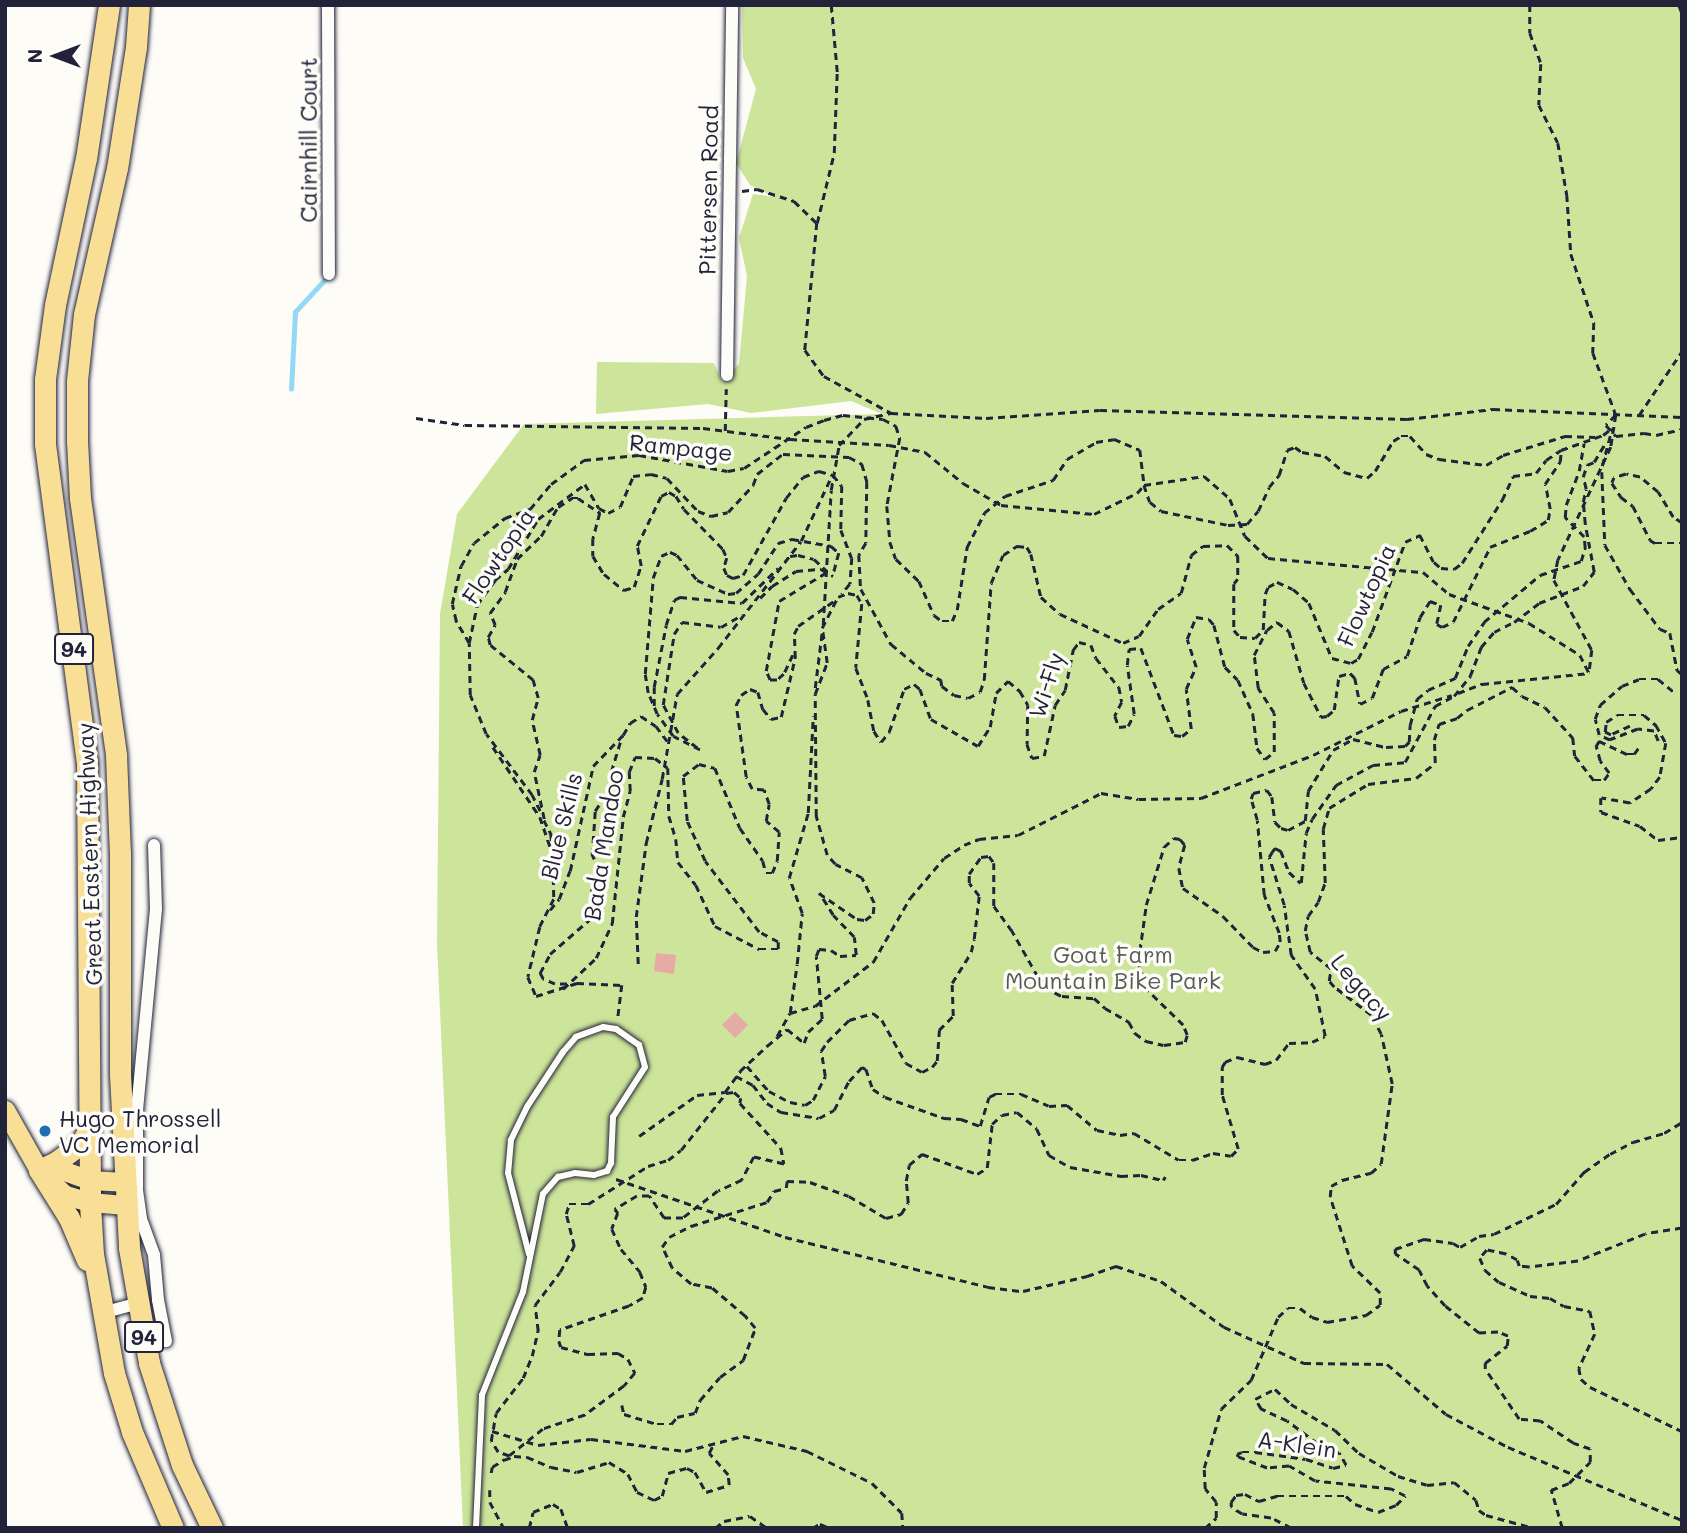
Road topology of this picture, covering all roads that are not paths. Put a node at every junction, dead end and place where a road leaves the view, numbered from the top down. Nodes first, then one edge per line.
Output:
1 (109, 5) edge
2 (139, 5) edge
3 (328, 5) edge
4 (732, 5) edge
5 (329, 274) dead end
6 (727, 375) road end
7 (155, 845) dead end
8 (5, 1110) edge
9 (89, 1128) junction
10 (40, 1170) junction
11 (89, 1180) junction
12 (125, 1182) junction
13 (89, 1202) junction
14 (126, 1205) junction
15 (529, 1254) junction
16 (148, 1301) junction
17 (101, 1304) junction
18 (166, 1341) dead end
19 (173, 1528) edge
20 (212, 1528) edge
21 (476, 1528) edge

1 - 9 highway, Great Eastern Highway / 94
2 - 12 highway, Great Eastern Highway / 94
3 - 5 street, Cairnhill Court
4 - 6 street, Pittersen Road
7 - 16 street
8 - 10 main road
9 - 10 highway
9 - 11 highway, Great Eastern Highway / 94
10 - 11 main road
10 - 13 main road
10 - 17 highway
11 - 12 main road
11 - 13 highway, Great Eastern Highway / 94
12 - 14 highway, Great Eastern Highway / 94
13 - 14 main road
13 - 17 highway, Great Eastern Highway / 94
14 - 16 highway, Great Eastern Highway / 94
15 - 15 lane
15 - 21 lane
16 - 17 street
16 - 18 street
16 - 20 highway, Great Eastern Highway / 94
17 - 19 highway, Great Eastern Highway / 94

